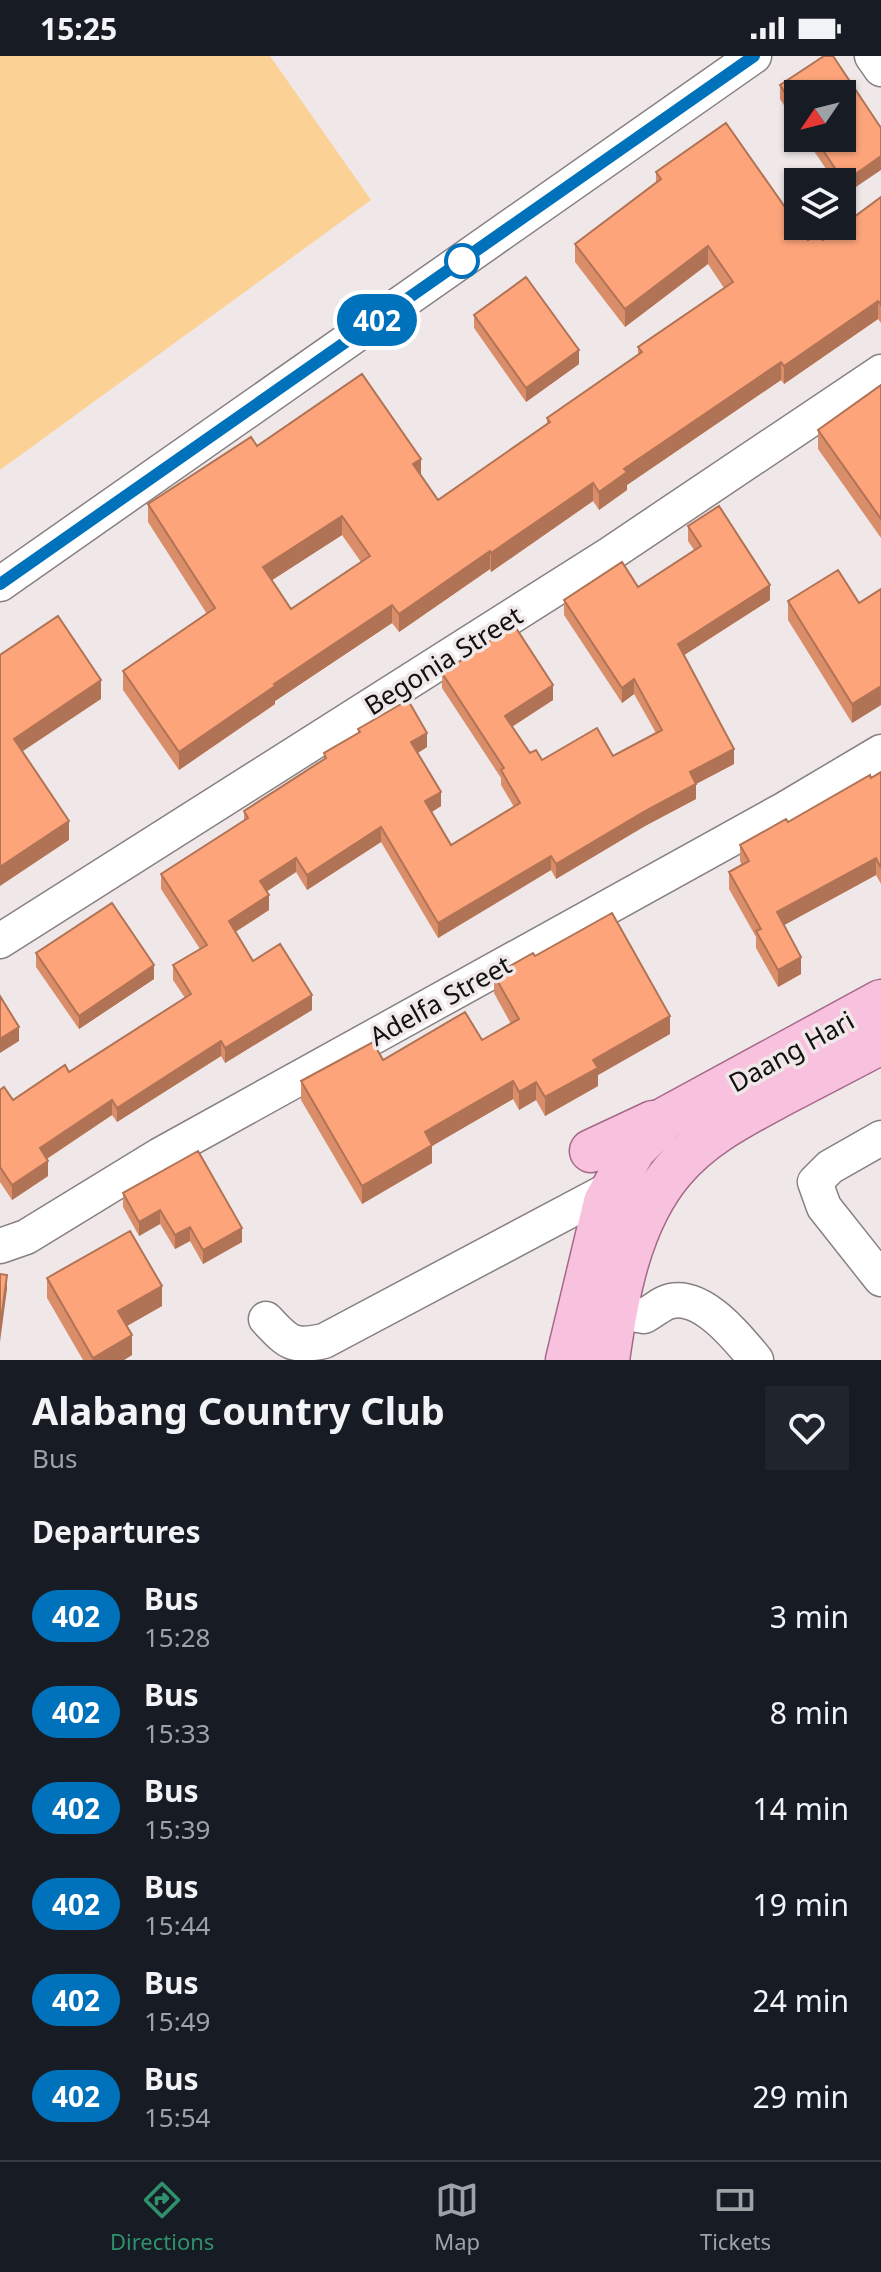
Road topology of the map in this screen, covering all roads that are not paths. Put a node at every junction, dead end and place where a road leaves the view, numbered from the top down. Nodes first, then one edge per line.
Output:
1 (708, 56) edge
2 (754, 56) edge
3 (872, 56) edge
4 (881, 69) edge
5 (669, 115) junction
6 (881, 372) edge
7 (0, 584) edge
8 (881, 752) edge
9 (0, 941) edge
10 (881, 1001) edge
11 (881, 1043) edge
12 (711, 1114) junction
13 (881, 1138) edge
14 (634, 1150) junction
15 (591, 1151) dead end
16 (674, 1169) junction
17 (612, 1188) junction
18 (0, 1246) edge
19 (881, 1279) edge
20 (597, 1308) junction
21 (266, 1319) dead end
22 (567, 1360) edge
23 (608, 1360) edge
24 (756, 1360) edge

1 - 5 street
2 - 5 street
3 - 4 street
5 - 7 street
6 - 9 street, Begonia Street
8 - 18 street, Adelfa Street
10 - 12 main road, Daang Hari
11 - 12 main road, Daang Hari
12 - 14 main road
12 - 15 main road
12 - 16 main road
13 - 19 street
14 - 16 street
14 - 17 main road
16 - 17 street
16 - 20 main road
17 - 20 main road
17 - 21 street
20 - 22 main road
20 - 23 main road
20 - 24 street

